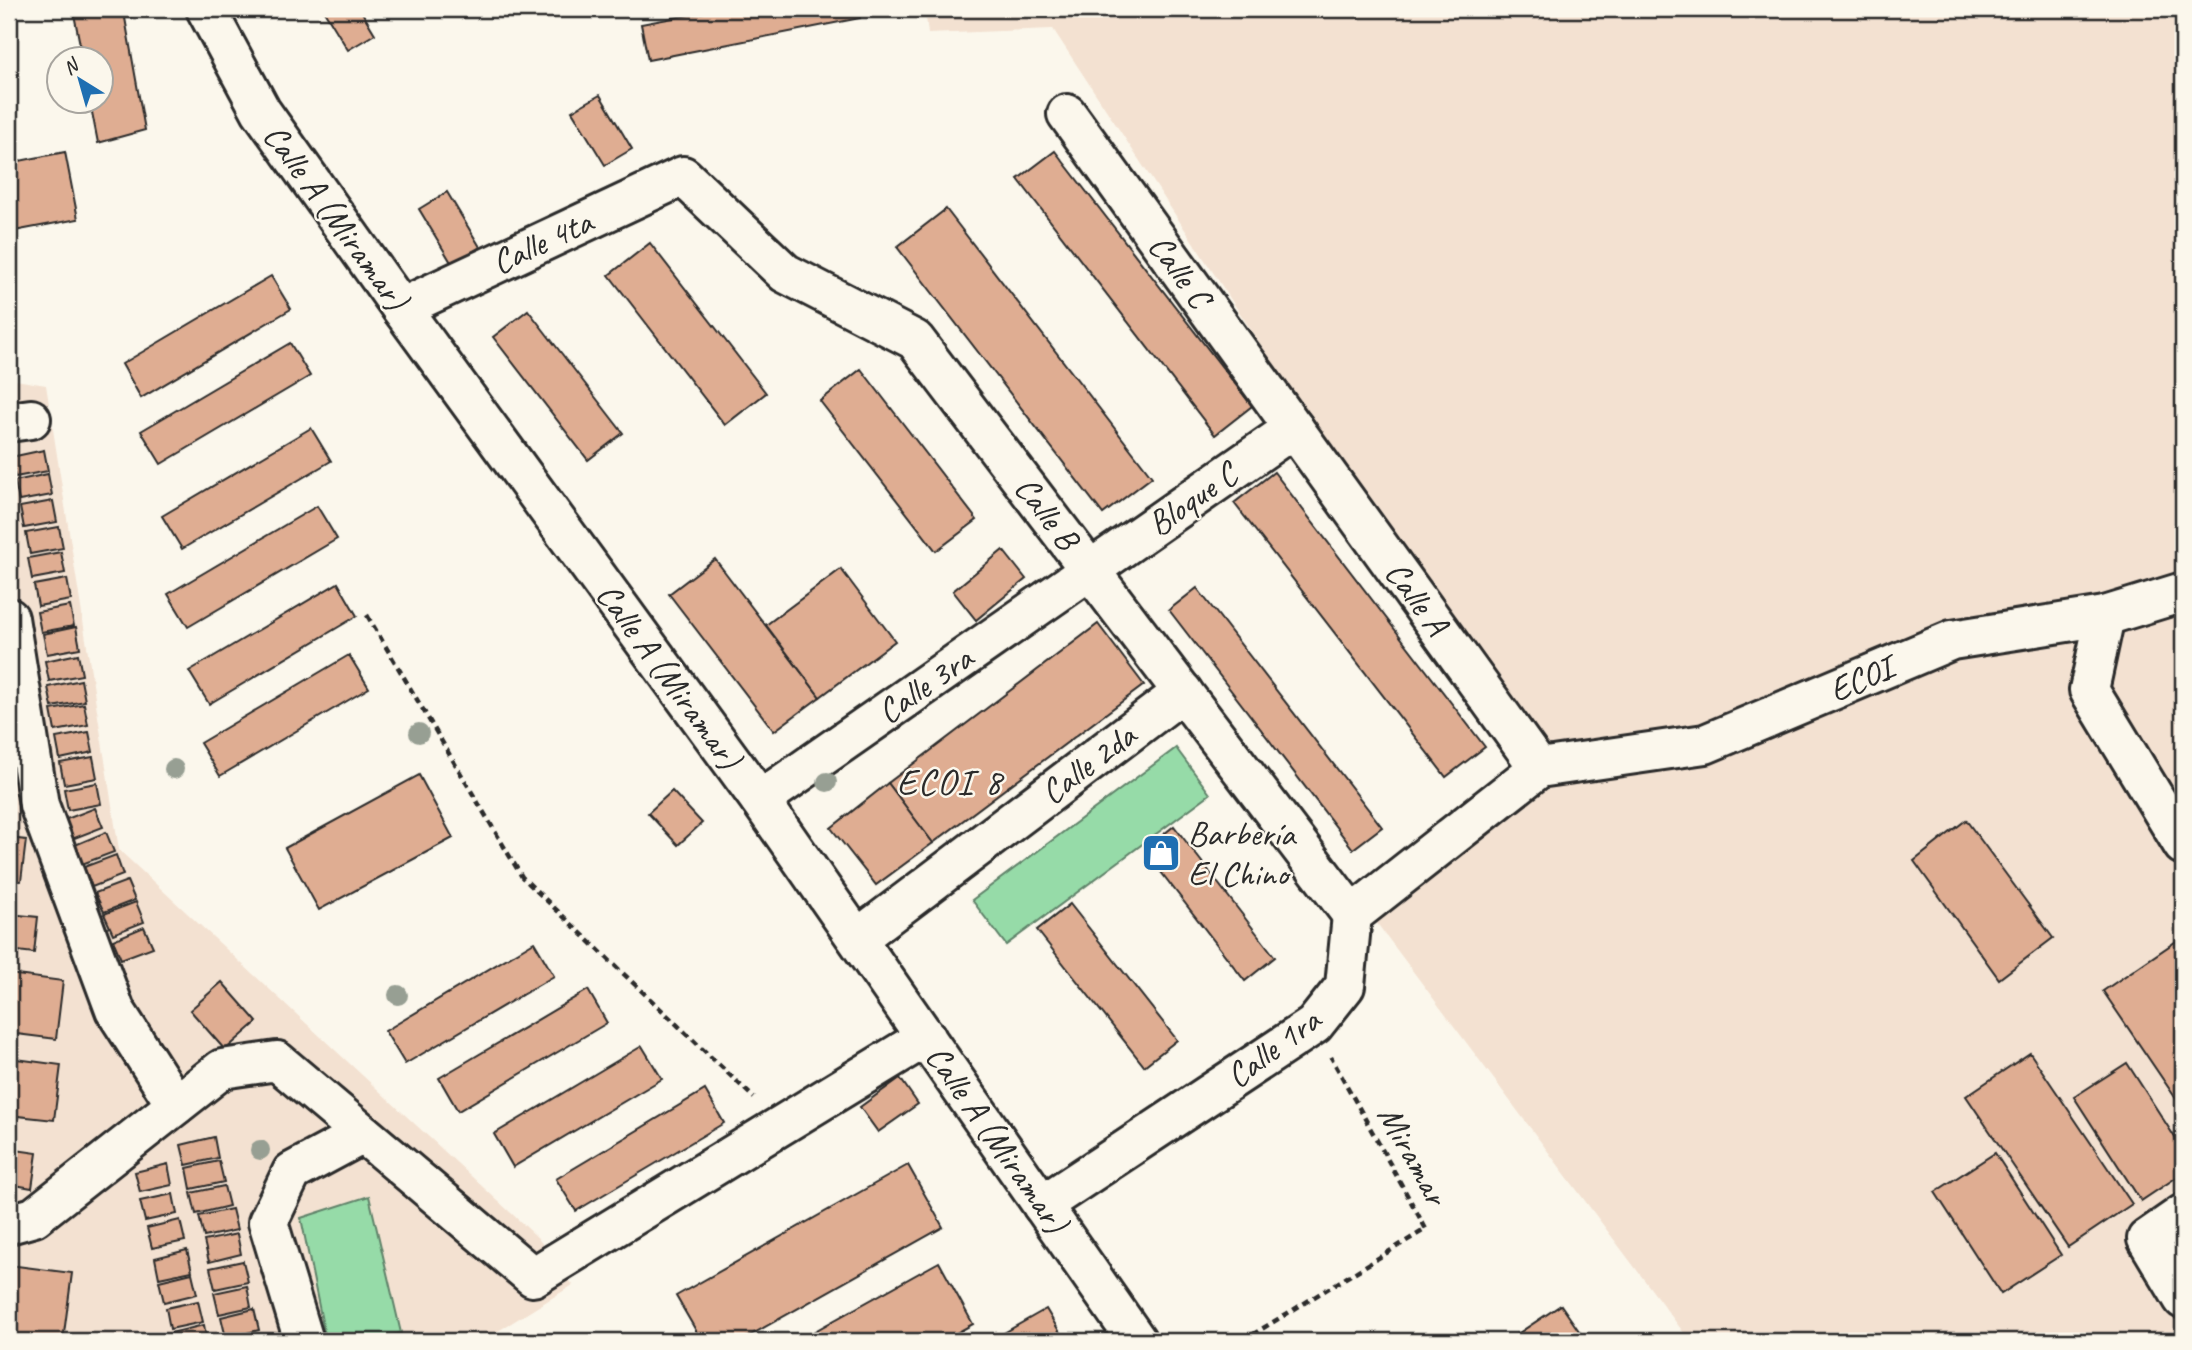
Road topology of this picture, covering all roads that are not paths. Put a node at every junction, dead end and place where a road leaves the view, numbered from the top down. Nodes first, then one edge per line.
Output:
1 (206, 9) edge
2 (1067, 114) dead end
3 (682, 176) joint
4 (401, 308) junction
5 (1294, 428) junction
6 (1090, 570) junction
7 (2183, 592) edge
8 (2105, 616) junction
9 (9, 618) edge
10 (1184, 692) junction
11 (1539, 768) junction
12 (760, 800) junction
13 (2183, 845) edge
14 (1352, 915) junction
15 (858, 938) junction
16 (926, 1037) junction
17 (177, 1105) junction
18 (363, 1134) junction
19 (1042, 1205) junction
20 (2183, 1214) edge
21 (9, 1224) edge
22 (2183, 1299) edge
23 (304, 1341) edge
24 (1137, 1341) edge

1 - 4 street, Calle A (Miramar)
2 - 5 street, Calle C
3 - 4 street, Calle 4ta
3 - 6 street, Calle B
4 - 12 street, Calle A (Miramar)
5 - 6 street, Bloque C
5 - 11 street, Calle A
6 - 10 street, Calle B
6 - 12 street, Calle 3ra
7 - 8 street, ECOI
8 - 11 street, ECOI
8 - 13 street
9 - 17 street
10 - 14 street, Calle B
10 - 15 street, Calle 2da
11 - 14 street
12 - 15 street, Calle A (Miramar)
14 - 19 street, Calle 1ra
15 - 16 street, Calle A (Miramar)
16 - 18 street
16 - 19 street, Calle A (Miramar)
17 - 18 street
17 - 21 street
18 - 23 street
19 - 24 street, Calle A (Miramar)
20 - 22 street

